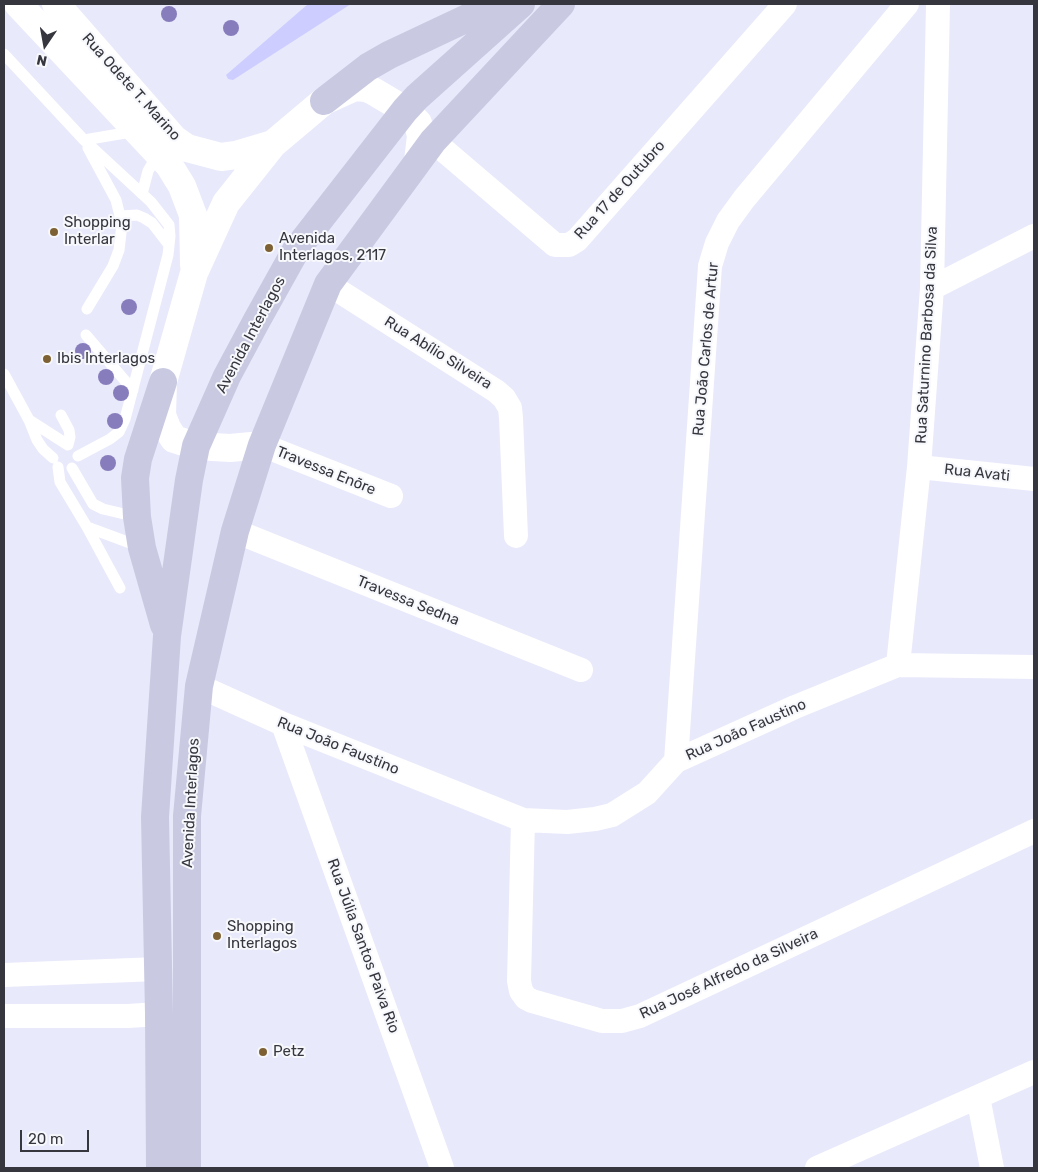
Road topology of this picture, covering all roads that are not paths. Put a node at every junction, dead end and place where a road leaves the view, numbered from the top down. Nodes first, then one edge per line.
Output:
1 (18, 4) edge
2 (56, 4) edge
3 (497, 4) edge
4 (521, 4) edge
5 (561, 4) edge
6 (785, 4) edge
7 (907, 4) edge
8 (938, 4) edge
9 (4, 54) edge
10 (324, 100) junction
11 (405, 110) junction
12 (138, 131) junction
13 (84, 140) junction
14 (273, 144) junction
15 (425, 151) junction
16 (158, 154) junction
17 (142, 194) junction
18 (120, 216) junction
19 (1034, 236) edge
20 (169, 245) junction
21 (194, 273) junction
22 (328, 284) junction
23 (932, 288) junction
24 (86, 309) dead end
25 (86, 335) dead end
26 (4, 374) edge
27 (163, 382) junction
28 (133, 390) junction
29 (61, 415) dead end
30 (29, 420) junction
31 (68, 445) junction
32 (262, 445) junction
33 (196, 446) junction
34 (78, 456) junction
35 (56, 462) junction
36 (919, 467) junction
37 (72, 468) junction
38 (1034, 479) edge
39 (391, 496) dead end
40 (137, 517) junction
41 (87, 527) junction
42 (235, 531) junction
43 (516, 536) dead end
44 (142, 548) junction
45 (120, 588) dead end
46 (168, 636) junction
47 (898, 665) junction
48 (1034, 667) edge
49 (581, 670) dead end
50 (199, 686) junction
51 (283, 724) junction
52 (676, 761) junction
53 (523, 820) junction
54 (1034, 832) edge
55 (158, 969) junction
56 (4, 975) edge
57 (159, 1014) junction
58 (4, 1016) edge
59 (1034, 1072) edge
60 (978, 1097) junction
61 (160, 1168) edge
62 (187, 1168) edge
63 (442, 1168) edge
64 (817, 1168) edge
65 (992, 1168) edge

1 - 12 street, Rua Odete T. Marino
2 - 14 street, Rua Odete T. Marino
3 - 10 main road
4 - 11 main road, Avenida Interlagos
5 - 15 main road, Avenida Interlagos
6 - 15 street, Rua 17 de Outubro
7 - 52 street, Rua João Carlos de Artur
8 - 23 street, Rua Saturnino Barbosa da Silva
9 - 13 lane
10 - 11 street, Avenida Interlagos
10 - 14 street, Avenida Interlagos
11 - 15 street, Avenida Interlagos
11 - 33 main road, Avenida Interlagos
12 - 13 lane
12 - 16 street, Rua Odete T. Marino
13 - 17 lane
13 - 18 lane
14 - 21 street, Avenida Interlagos
15 - 22 main road, Avenida Interlagos
16 - 17 lane
16 - 21 street, Rua Odete T. Marino
17 - 20 lane
18 - 20 lane
18 - 24 lane
19 - 23 street
20 - 28 lane
21 - 27 street, Avenida Interlagos
22 - 32 main road, Avenida Interlagos
22 - 43 street, Rua Abílio Silveira
23 - 36 street, Rua Saturnino Barbosa da Silva
25 - 28 lane
26 - 30 lane
27 - 33 street, Avenida Interlagos
27 - 40 main road
28 - 34 lane
29 - 31 lane
30 - 31 lane
30 - 35 lane
31 - 34 lane
31 - 35 lane
32 - 33 street, Avenida Interlagos
32 - 39 street, Travessa Enõre
32 - 42 main road, Avenida Interlagos
33 - 46 main road, Avenida Interlagos
34 - 37 lane
35 - 37 lane
35 - 41 lane
36 - 38 street, Rua Avati
36 - 47 street, Rua Saturnino Barbosa da Silva
37 - 40 lane
40 - 44 main road
41 - 44 lane
41 - 45 lane
42 - 49 street, Travessa Sedna
42 - 50 main road, Avenida Interlagos
44 - 46 main road
46 - 55 main road, Avenida Interlagos
47 - 48 street, Rua João Faustino
47 - 52 street, Rua João Faustino
50 - 51 street, Rua João Faustino
50 - 62 main road, Avenida Interlagos
51 - 53 street, Rua João Faustino
51 - 63 street, Rua Júlia Santos Paiva Rio
52 - 53 street, Rua João Faustino
53 - 54 street, Rua José Alfredo da Silveira
55 - 56 street
55 - 57 main road, Avenida Interlagos
57 - 58 street
57 - 61 main road, Avenida Interlagos
59 - 60 street
60 - 64 street
60 - 65 street

